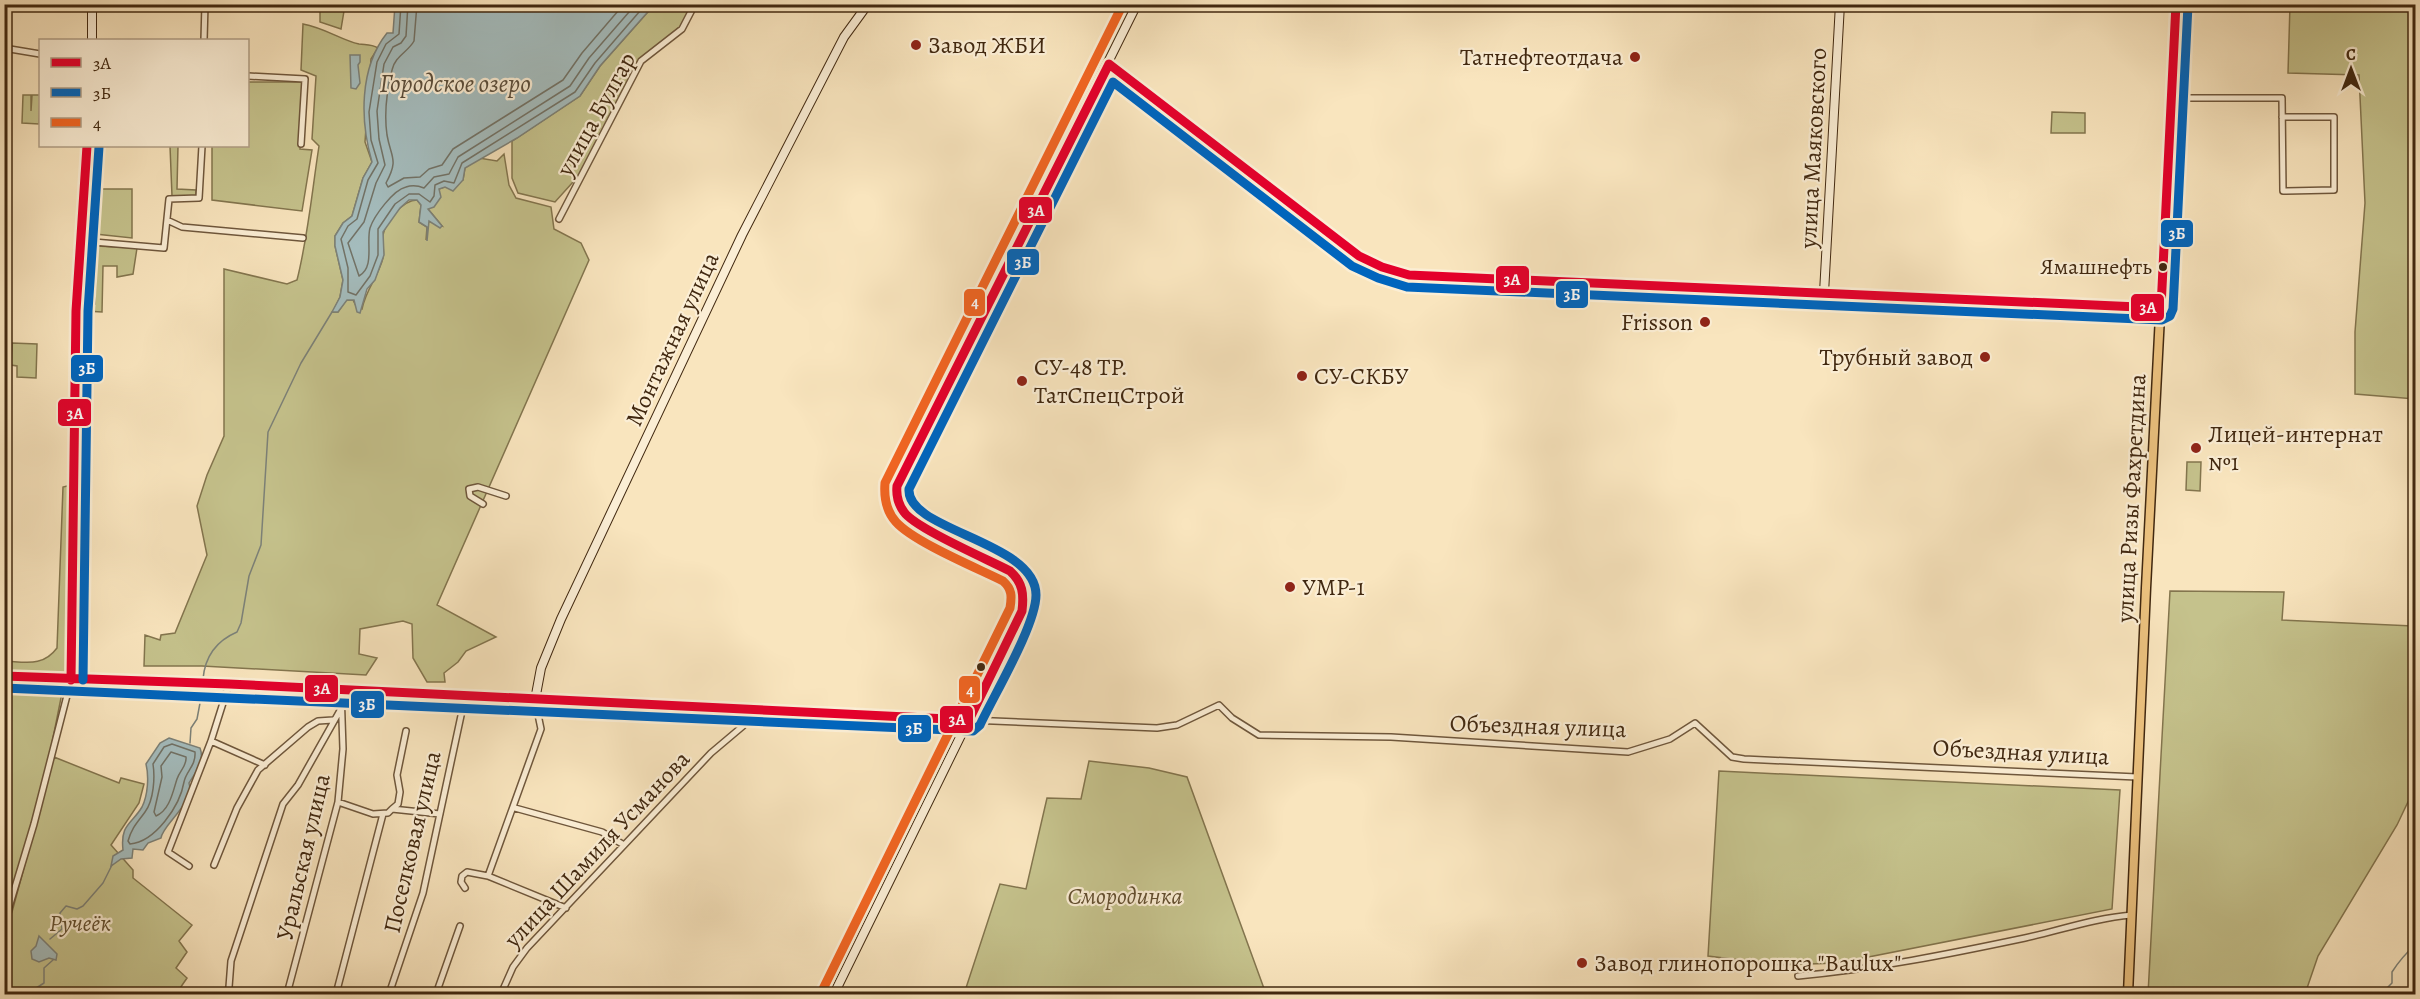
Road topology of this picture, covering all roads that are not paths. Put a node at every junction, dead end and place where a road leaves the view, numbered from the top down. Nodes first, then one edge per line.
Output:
1 (93, 4) edge
2 (206, 4) edge
3 (695, 4) edge
4 (868, 4) edge
5 (1137, 4) edge
6 (1840, 4) edge
7 (2176, 4) edge
8 (92, 39) edge
9 (204, 39) edge
10 (4, 48) edge
11 (39, 54) edge
12 (1109, 64) junction
13 (249, 76) edge
14 (2173, 98) junction
15 (2282, 117) junction
16 (301, 144) dead end
17 (87, 147) edge
18 (202, 147) edge
19 (559, 219) dead end
20 (167, 220) junction
21 (303, 238) dead end
22 (82, 241) junction
23 (1824, 293) junction
24 (2161, 308) junction
25 (506, 496) dead end
26 (483, 504) dead end
27 (4, 676) edge
28 (70, 680) junction
29 (229, 684) junction
30 (341, 690) junction
31 (465, 697) junction
32 (535, 700) junction
33 (342, 707) junction
34 (753, 709) junction
35 (333, 720) junction
36 (969, 720) junction
37 (406, 731) dead end
38 (211, 741) junction
39 (265, 765) junction
40 (2137, 777) junction
41 (338, 802) junction
42 (514, 808) junction
43 (392, 809) junction
44 (383, 814) junction
45 (440, 814) junction
46 (624, 845) junction
47 (214, 865) dead end
48 (189, 866) dead end
49 (488, 876) junction
50 (465, 888) dead end
51 (566, 908) junction
52 (2132, 915) junction
53 (4, 924) edge
54 (460, 926) dead end
55 (1798, 976) dead end
56 (226, 994) edge
57 (287, 994) edge
58 (336, 994) edge
59 (389, 994) edge
60 (436, 994) edge
61 (501, 994) edge
62 (834, 994) edge
63 (2128, 994) edge

1 - 8 street
2 - 9 street
3 - 19 street, улица Булгар
4 - 32 street, Монтажная улица
5 - 12 street
6 - 23 street, улица Маяковского
7 - 14 main road, улица Ризы Фахретдина
10 - 11 street
12 - 23 street
12 - 36 street
13 - 16 street
14 - 15 street
14 - 24 main road, улица Ризы Фахретдина
15 - 15 street
17 - 22 street
18 - 20 street
20 - 21 street
20 - 22 street
22 - 28 street
23 - 24 street
24 - 40 main road, улица Ризы Фахретдина
25 - 26 street
27 - 28 street
28 - 29 street
28 - 53 street
29 - 30 street
29 - 38 street
30 - 31 street
30 - 33 street, Уральская улица
31 - 32 street
31 - 45 street, Поселковая улица
32 - 34 street
32 - 42 street
33 - 35 street
33 - 41 street, Уральская улица
34 - 36 street
34 - 46 street, улица Шамиля Усманова
35 - 39 street
35 - 56 street
36 - 40 street, Объездная улица
36 - 62 street
37 - 43 street
38 - 39 street
38 - 48 street
39 - 47 street
40 - 52 main road, улица Ризы Фахретдина
41 - 44 street
41 - 57 street, Уральская улица
42 - 46 street
42 - 49 street
43 - 44 street
43 - 45 street
44 - 58 street
45 - 59 street, Поселковая улица
46 - 51 street, улица Шамиля Усманова
49 - 50 street
49 - 51 street
51 - 61 street, улица Шамиля Усманова
52 - 55 street
52 - 63 main road, улица Ризы Фахретдина
54 - 60 street

